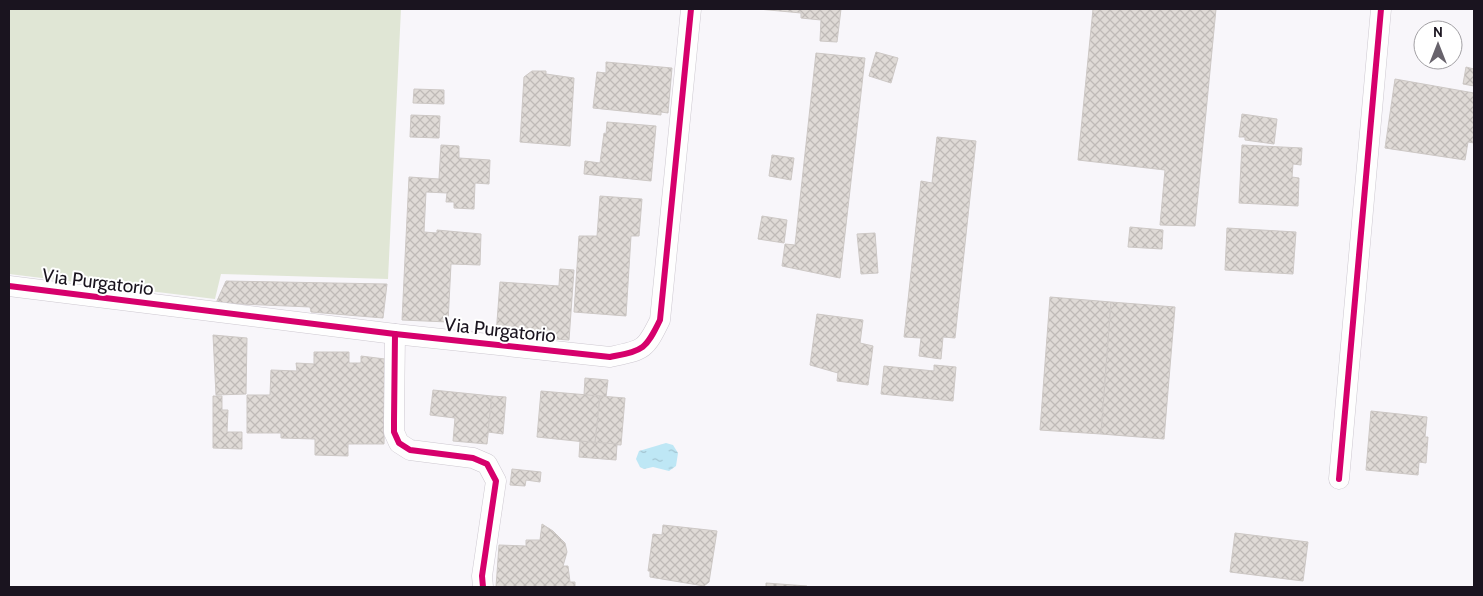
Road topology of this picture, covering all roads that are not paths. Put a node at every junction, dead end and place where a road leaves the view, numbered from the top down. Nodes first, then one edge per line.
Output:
1 (691, 9) edge
2 (1381, 9) edge
3 (9, 286) edge
4 (395, 334) junction
5 (1339, 479) dead end
6 (483, 587) edge

1 - 4 street, Via Purgatorio
2 - 5 street
3 - 4 street, Via Purgatorio
4 - 6 street

